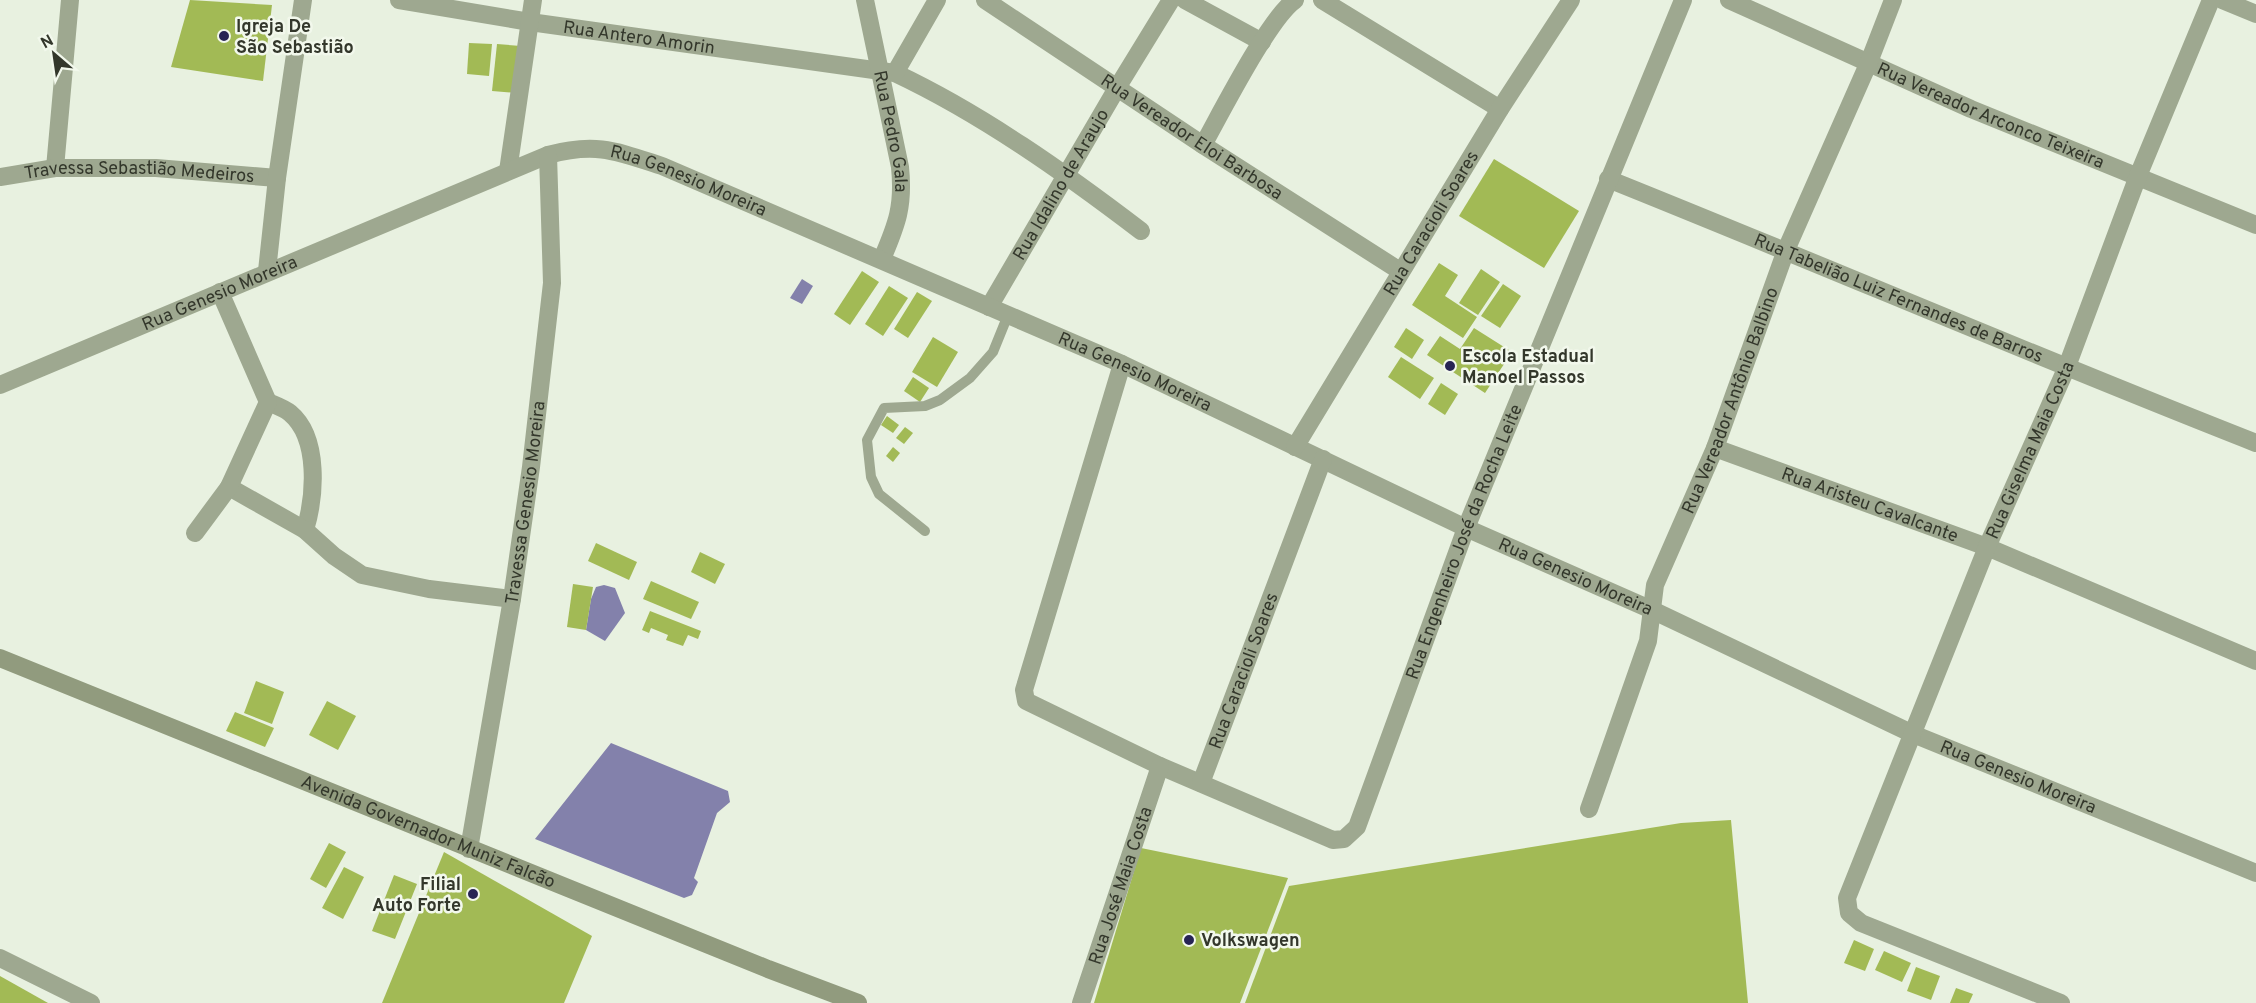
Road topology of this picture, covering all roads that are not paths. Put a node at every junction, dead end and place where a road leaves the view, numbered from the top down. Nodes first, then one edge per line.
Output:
1 (70, 0) edge
2 (303, 0) edge
3 (399, 0) edge
4 (533, 0) edge
5 (865, 0) edge
6 (938, 0) edge
7 (985, 0) edge
8 (1171, 0) edge
9 (1185, 0) edge
10 (1295, 0) edge
11 (1322, 0) edge
12 (1571, 0) edge
13 (1683, 0) edge
14 (1729, 0) edge
15 (1893, 0) edge
16 (2211, 0) edge
17 (2222, 0) edge
18 (2256, 14) edge
19 (530, 22) junction
20 (1262, 42) junction
21 (1869, 62) junction
22 (887, 71) junction
23 (1117, 88) junction
24 (1500, 109) junction
25 (1203, 145) junction
26 (548, 155) junction
27 (55, 168) junction
28 (508, 171) junction
29 (1066, 174) junction
30 (2138, 176) junction
31 (0, 177) edge
32 (277, 178) junction
33 (1608, 179) junction
34 (2256, 225) edge
35 (1141, 231) dead end
36 (1786, 250) junction
37 (882, 259) junction
38 (267, 271) junction
39 (1400, 272) junction
40 (220, 292) junction
41 (988, 307) junction
42 (1008, 315) junction
43 (1122, 364) junction
44 (2066, 369) junction
45 (0, 385) edge
46 (268, 402) junction
47 (2256, 443) edge
48 (1295, 447) junction
49 (1715, 448) junction
50 (1323, 459) junction
51 (229, 487) junction
52 (1466, 528) junction
53 (305, 530) junction
54 (925, 531) dead end
55 (195, 533) dead end
56 (1987, 547) junction
57 (512, 599) junction
58 (1652, 610) junction
59 (0, 657) edge
60 (2256, 661) edge
61 (1912, 734) junction
62 (1160, 766) junction
63 (1201, 783) junction
64 (1589, 808) dead end
65 (469, 849) junction
66 (2256, 873) edge
67 (0, 958) edge
68 (83, 1002) edge
69 (858, 1003) edge
70 (1081, 1003) edge
71 (2061, 1003) edge

1 - 27 street
2 - 32 street
3 - 19 street, Rua Antero Amorin
4 - 19 street
5 - 22 street, Rua Pedro Gala
6 - 22 street
7 - 23 street, Rua Vereador Eloi Barbosa
8 - 23 street, Rua Idalino de Araujo
9 - 20 street
10 - 20 street
11 - 24 street
12 - 24 street, Rua Caracioli Soares
13 - 33 street, Rua Engenheiro José da Rocha Leite
14 - 21 street, Rua Vereador Arconco Teixeira
15 - 21 street, Rua Vereador Antônio Balbino
16 - 30 street, Rua Giselma Maia Costa
17 - 18 street
19 - 22 street, Rua Antero Amorin
19 - 28 street
20 - 25 street
21 - 30 street, Rua Vereador Arconco Teixeira
21 - 36 street, Rua Vereador Antônio Balbino
22 - 29 street, Rua Antero Amorin
22 - 37 street, Rua Pedro Gala
23 - 25 street, Rua Vereador Eloi Barbosa
23 - 29 street, Rua Idalino de Araujo
24 - 39 street, Rua Caracioli Soares
25 - 39 street, Rua Vereador Eloi Barbosa
26 - 28 street, Rua Genesio Moreira
26 - 37 street, Rua Genesio Moreira
26 - 57 street, Travessa Genesio Moreira
27 - 31 street, Travessa Sebastião Medeiros
27 - 32 street, Travessa Sebastião Medeiros
28 - 38 street, Rua Genesio Moreira
29 - 35 street, Rua Antero Amorin
29 - 41 street, Rua Idalino de Araujo
30 - 34 street, Rua Vereador Arconco Teixeira
30 - 44 street, Rua Giselma Maia Costa
32 - 38 street
33 - 36 street, Rua Tabelião Luiz Fernandes de Barros
33 - 52 street, Rua Engenheiro José da Rocha Leite
36 - 44 street, Rua Tabelião Luiz Fernandes de Barros
36 - 49 street, Rua Vereador Antônio Balbino
37 - 41 street, Rua Genesio Moreira
38 - 40 street, Rua Genesio Moreira
39 - 48 street, Rua Caracioli Soares
40 - 45 street, Rua Genesio Moreira
40 - 46 street
41 - 42 street, Rua Genesio Moreira
42 - 43 street, Rua Genesio Moreira
42 - 54 lane
43 - 48 street, Rua Genesio Moreira
43 - 62 street
44 - 47 street, Rua Tabelião Luiz Fernandes de Barros
44 - 56 street, Rua Giselma Maia Costa
46 - 51 street
46 - 53 street
48 - 50 street, Rua Genesio Moreira
49 - 56 street, Rua Aristeu Cavalcante
49 - 58 street, Rua Vereador Antônio Balbino
50 - 52 street, Rua Genesio Moreira
50 - 63 street, Rua Caracioli Soares
51 - 53 street
51 - 55 street
52 - 58 street, Rua Genesio Moreira
52 - 63 street, Rua Engenheiro José da Rocha Leite
53 - 57 street
56 - 60 street, Rua Aristeu Cavalcante
56 - 61 street, Rua Giselma Maia Costa
57 - 65 street, Travessa Genesio Moreira
58 - 61 street, Rua Genesio Moreira
58 - 64 street, Rua Vereador Antônio Balbino
59 - 65 main road, Avenida Governador Muniz Falcão
61 - 66 street, Rua Genesio Moreira
61 - 71 street, Rua Giselma Maia Costa
62 - 63 street
62 - 70 street, Rua José Maia Costa
65 - 69 main road, Avenida Governador Muniz Falcão
67 - 68 street

